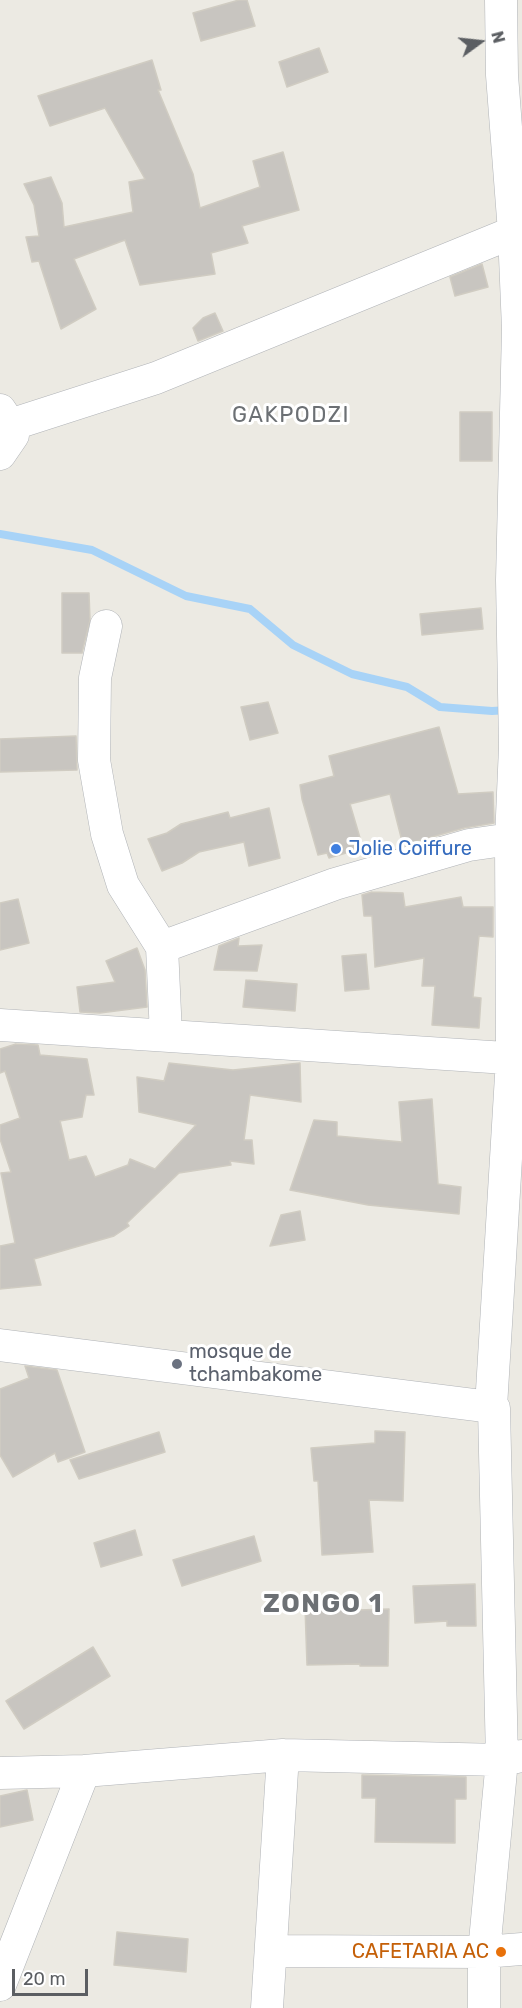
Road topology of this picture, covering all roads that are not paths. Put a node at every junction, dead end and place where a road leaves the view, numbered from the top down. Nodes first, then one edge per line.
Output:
1 (501, 0) edge
2 (512, 72) edge
3 (514, 232) junction
4 (520, 329) edge
5 (3, 430) edge
6 (517, 581) edge
7 (106, 626) dead end
8 (511, 839) junction
9 (162, 947) junction
10 (0, 1025) edge
11 (166, 1035) junction
12 (517, 1059) edge
13 (0, 1345) edge
14 (502, 1407) edge
15 (283, 1755) junction
16 (512, 1758) edge
17 (84, 1771) junction
18 (0, 1773) edge
19 (522, 1949) edge
20 (272, 1951) junction
21 (484, 1952) junction
22 (0, 1985) edge
23 (267, 2008) edge
24 (484, 2008) edge

1 - 2 street
2 - 3 street
3 - 4 street
3 - 5 street
4 - 6 street
6 - 8 street
7 - 9 street
8 - 9 street
8 - 12 street
9 - 11 street
10 - 11 street
11 - 12 street
12 - 14 street
13 - 14 street
14 - 16 street
15 - 16 street
15 - 17 street
15 - 20 street
16 - 21 street
17 - 18 street
17 - 22 street
19 - 21 street
20 - 21 street
20 - 23 street
21 - 24 street

